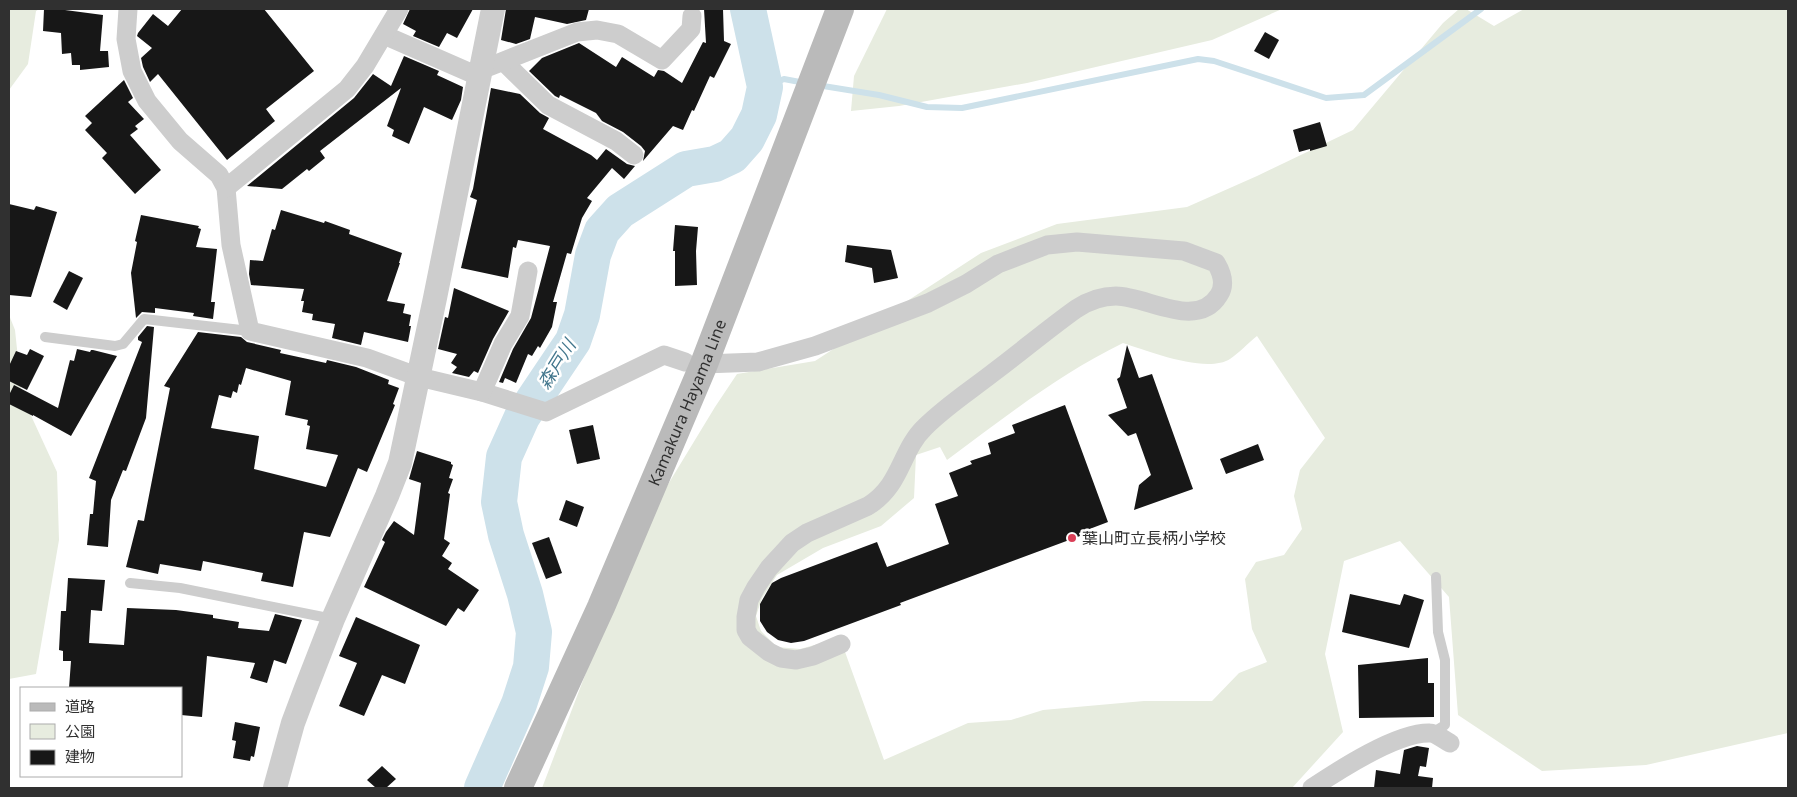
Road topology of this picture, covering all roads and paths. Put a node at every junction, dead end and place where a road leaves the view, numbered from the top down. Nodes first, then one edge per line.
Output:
1 (128, 9) edge
2 (399, 9) edge
3 (493, 9) edge
4 (840, 9) edge
5 (692, 16) dead end
6 (384, 36) junction
7 (504, 62) junction
8 (481, 74) junction
9 (634, 155) dead end
10 (226, 188) junction
11 (528, 271) dead end
12 (250, 331) junction
13 (45, 337) dead end
14 (694, 363) junction
15 (419, 376) junction
16 (482, 392) junction
17 (1436, 577) dead end
18 (130, 583) dead end
19 (333, 619) junction
20 (841, 644) dead end
21 (1432, 733) junction
22 (1450, 744) dead end
23 (275, 788) edge
24 (518, 788) edge
25 (1312, 788) edge

1 - 10 street
2 - 6 street
3 - 8 street
4 - 14 main road, Kamakura Hayama Line
5 - 7 street
6 - 8 street
6 - 10 street
7 - 8 street
7 - 9 street
8 - 15 street
10 - 12 street
11 - 16 street
12 - 13 lane
12 - 15 street
14 - 16 street
14 - 20 street
14 - 24 main road, Kamakura Hayama Line
15 - 16 street
15 - 19 street
17 - 21 lane
18 - 19 lane
19 - 23 street
21 - 22 street
21 - 25 street

